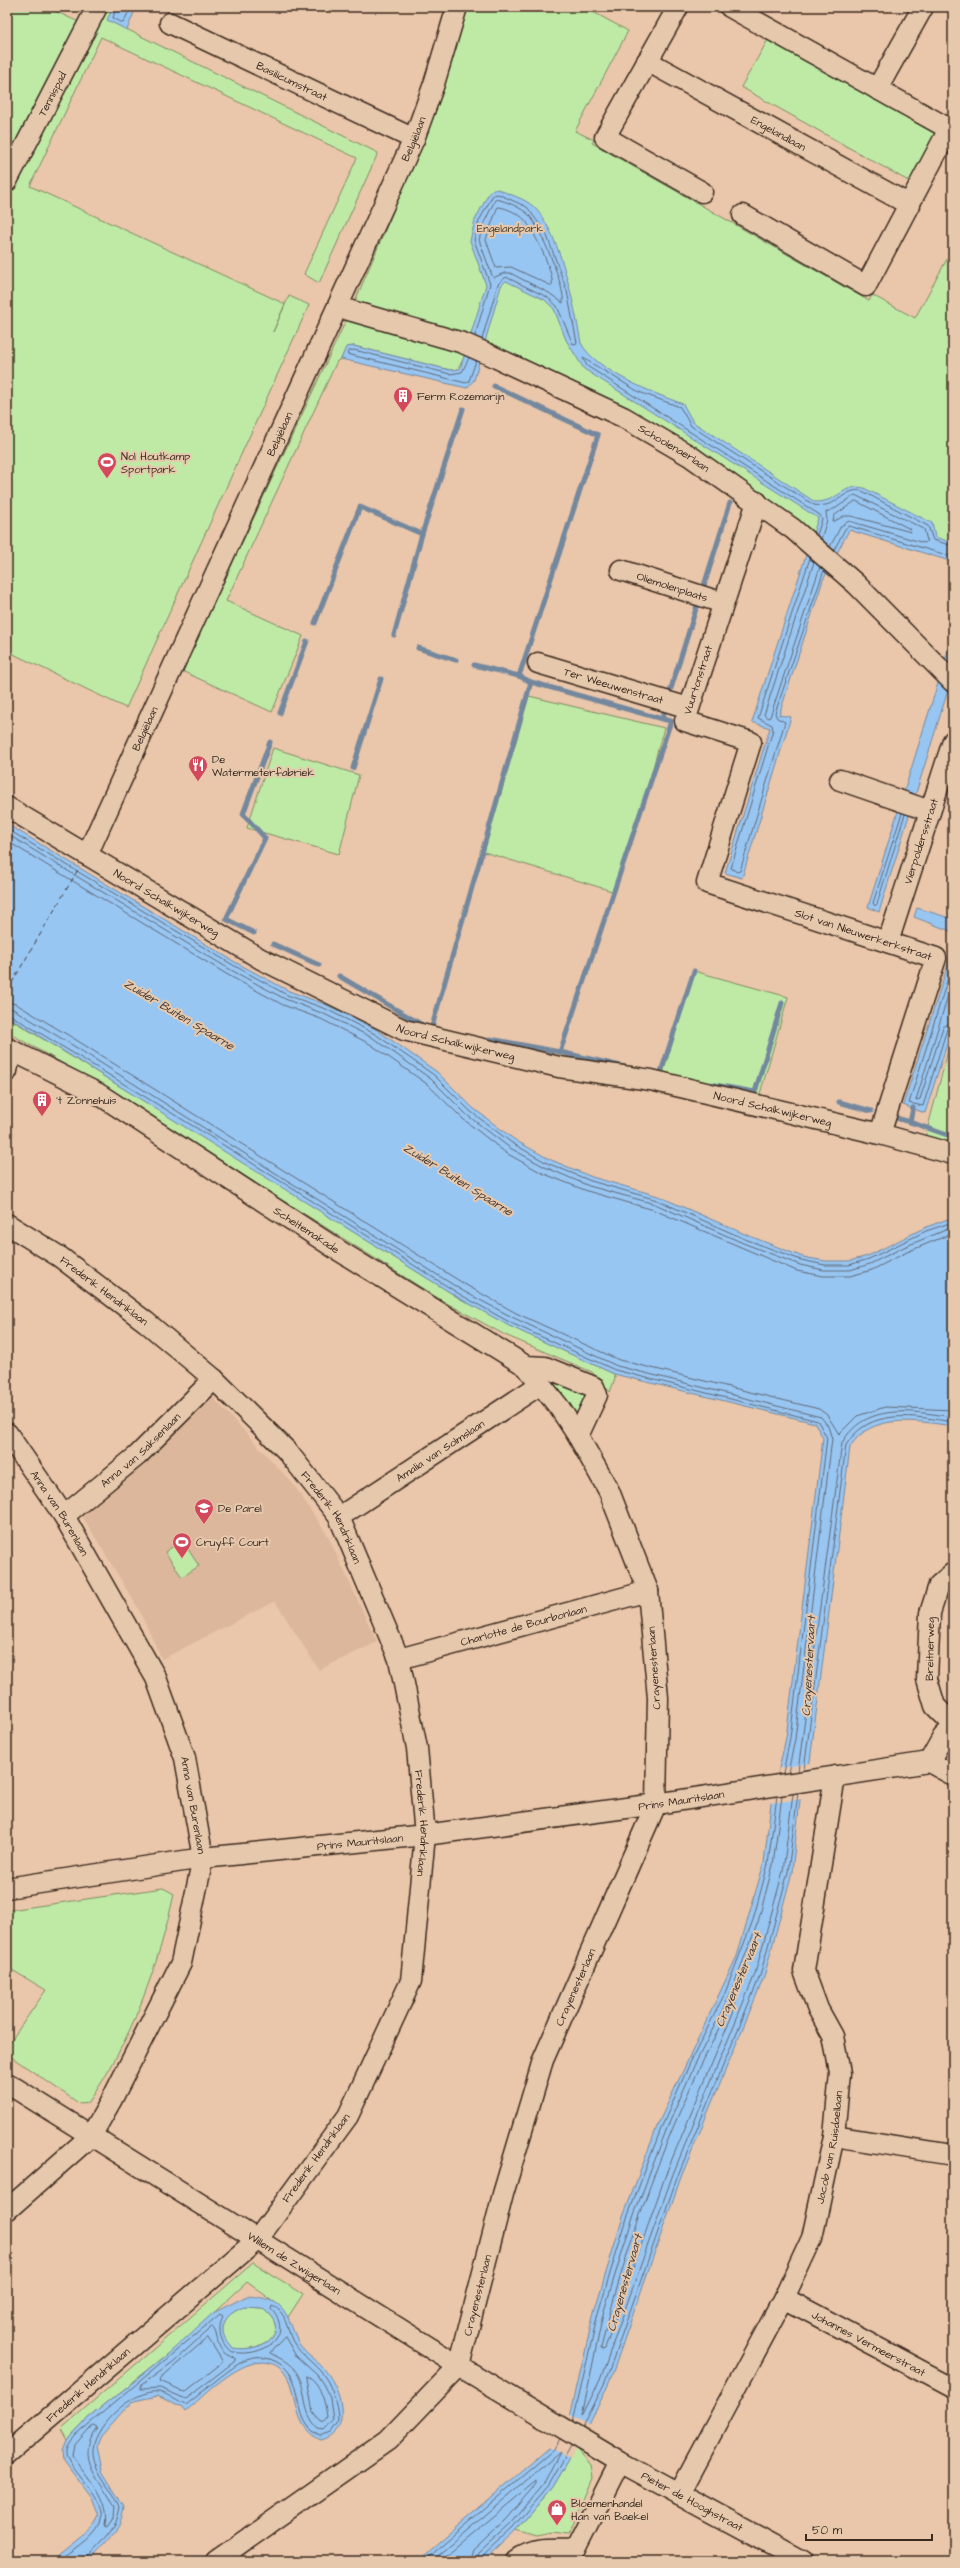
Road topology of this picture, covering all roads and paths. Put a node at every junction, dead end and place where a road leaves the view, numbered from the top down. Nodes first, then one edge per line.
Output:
1 (96, 7) edge
2 (457, 7) edge
3 (678, 7) edge
4 (730, 7) edge
5 (923, 7) edge
6 (757, 14) edge
7 (170, 23) dead end
8 (648, 61) junction
9 (877, 89) junction
10 (951, 130) edge
11 (414, 139) junction
12 (7, 181) edge
13 (702, 192) dead end
14 (910, 205) junction
15 (743, 215) dead end
16 (338, 307) junction
17 (757, 502) junction
18 (621, 570) dead end
19 (719, 601) junction
20 (538, 664) dead end
21 (953, 682) edge
22 (683, 706) junction
23 (953, 741) edge
24 (840, 780) dead end
25 (7, 807) edge
26 (926, 809) junction
27 (87, 855) junction
28 (707, 883) joint
29 (888, 942) junction
30 (9, 1049) edge
31 (7, 1071) edge
32 (880, 1134) junction
33 (953, 1154) edge
34 (7, 1224) edge
35 (526, 1366) junction
36 (214, 1380) junction
37 (541, 1384) junction
38 (7, 1433) edge
39 (578, 1436) junction
40 (64, 1516) junction
41 (339, 1517) junction
42 (953, 1574) edge
43 (648, 1591) junction
44 (399, 1659) junction
45 (953, 1724) edge
46 (953, 1727) edge
47 (929, 1762) junction
48 (953, 1775) edge
49 (835, 1776) junction
50 (656, 1804) junction
51 (425, 1835) junction
52 (203, 1858) junction
53 (7, 1888) edge
54 (7, 2083) edge
55 (91, 2136) junction
56 (834, 2136) junction
57 (953, 2155) edge
58 (7, 2210) edge
59 (257, 2240) junction
60 (784, 2298) junction
61 (459, 2366) junction
62 (953, 2388) edge
63 (583, 2439) joint
64 (7, 2454) edge
65 (620, 2462) junction
66 (679, 2494) junction
67 (576, 2556) edge
68 (216, 2561) edge
69 (516, 2561) edge
70 (803, 2561) edge

1 - 12 street, Tennispad
2 - 11 street, Belgiëlaan
3 - 8 street
4 - 6 street
5 - 9 street
6 - 9 street
7 - 11 street, Basilicumstraat
8 - 13 street
8 - 14 street, Engelandlaan
9 - 10 street
10 - 14 street
11 - 16 street, Belgiëlaan
14 - 15 street
16 - 17 street, Schoolenaerlaan
16 - 27 street, Belgiëlaan
17 - 19 street, Vuurtonstraat
17 - 21 street, Schoolenaerlaan
18 - 19 street, Oliemolenplaats
19 - 22 street, Vuurtonstraat
20 - 22 street, Ter Weeuwenstraat
22 - 28 street, Vuurtonstraat
23 - 26 street, Vierpoldersstraat
24 - 26 street
25 - 27 street, Noord Schalkwijkerweg
26 - 29 street, Vierpoldersstraat
27 - 32 street, Noord Schalkwijkerweg
28 - 29 street, Slot van Nieuwerkerkstraat
29 - 32 street, Slot van Nieuwerkerkstraat
30 - 31 street
30 - 35 street, Scheltemakade
32 - 33 street, Noord Schalkwijkerweg
34 - 36 street, Frederik Hendriklaan
35 - 37 street, Scheltemakade
35 - 39 street
36 - 40 street, Anna van Saksenlaan
36 - 41 street, Frederik Hendriklaan
37 - 39 street, Scheltemakade
37 - 41 street, Amalia van Solmslaan
38 - 40 street, Anna van Burenlaan
39 - 43 street, Crayenesterlaan
40 - 52 street, Anna van Burenlaan
41 - 44 street, Frederik Hendriklaan
42 - 45 street, Breitnerweg
43 - 44 street, Charlotte de Bourbonlaan
43 - 50 street, Crayenesterlaan
44 - 51 street, Frederik Hendriklaan
46 - 47 street
47 - 48 street
47 - 49 street, Prins Mauritslaan
49 - 50 street, Prins Mauritslaan
49 - 56 street, Jacob van Ruisdaellaan
50 - 51 street, Prins Mauritslaan
50 - 61 street, Crayenesterlaan
51 - 52 street, Prins Mauritslaan
51 - 59 street, Frederik Hendriklaan
52 - 53 street, Prins Mauritslaan
52 - 55 street, Anna van Burenlaan
54 - 55 street, Willem de Zwijgerlaan
55 - 58 street, Anna van Burenlaan
55 - 59 street, Willem de Zwijgerlaan
56 - 57 street
56 - 60 street, Jacob van Ruisdaellaan
59 - 61 street, Willem de Zwijgerlaan
59 - 64 street, Frederik Hendriklaan
60 - 62 street, Johannes Vermeerstraat
60 - 66 street, Jacob van Ruisdaellaan
61 - 63 street, Willem de Zwijgerlaan
61 - 68 street, Crayenesterlaan
63 - 65 street, Pieter de Hooghstraat
65 - 66 street, Pieter de Hooghstraat
65 - 67 street
66 - 70 street, Pieter de Hooghstraat
67 - 69 street

